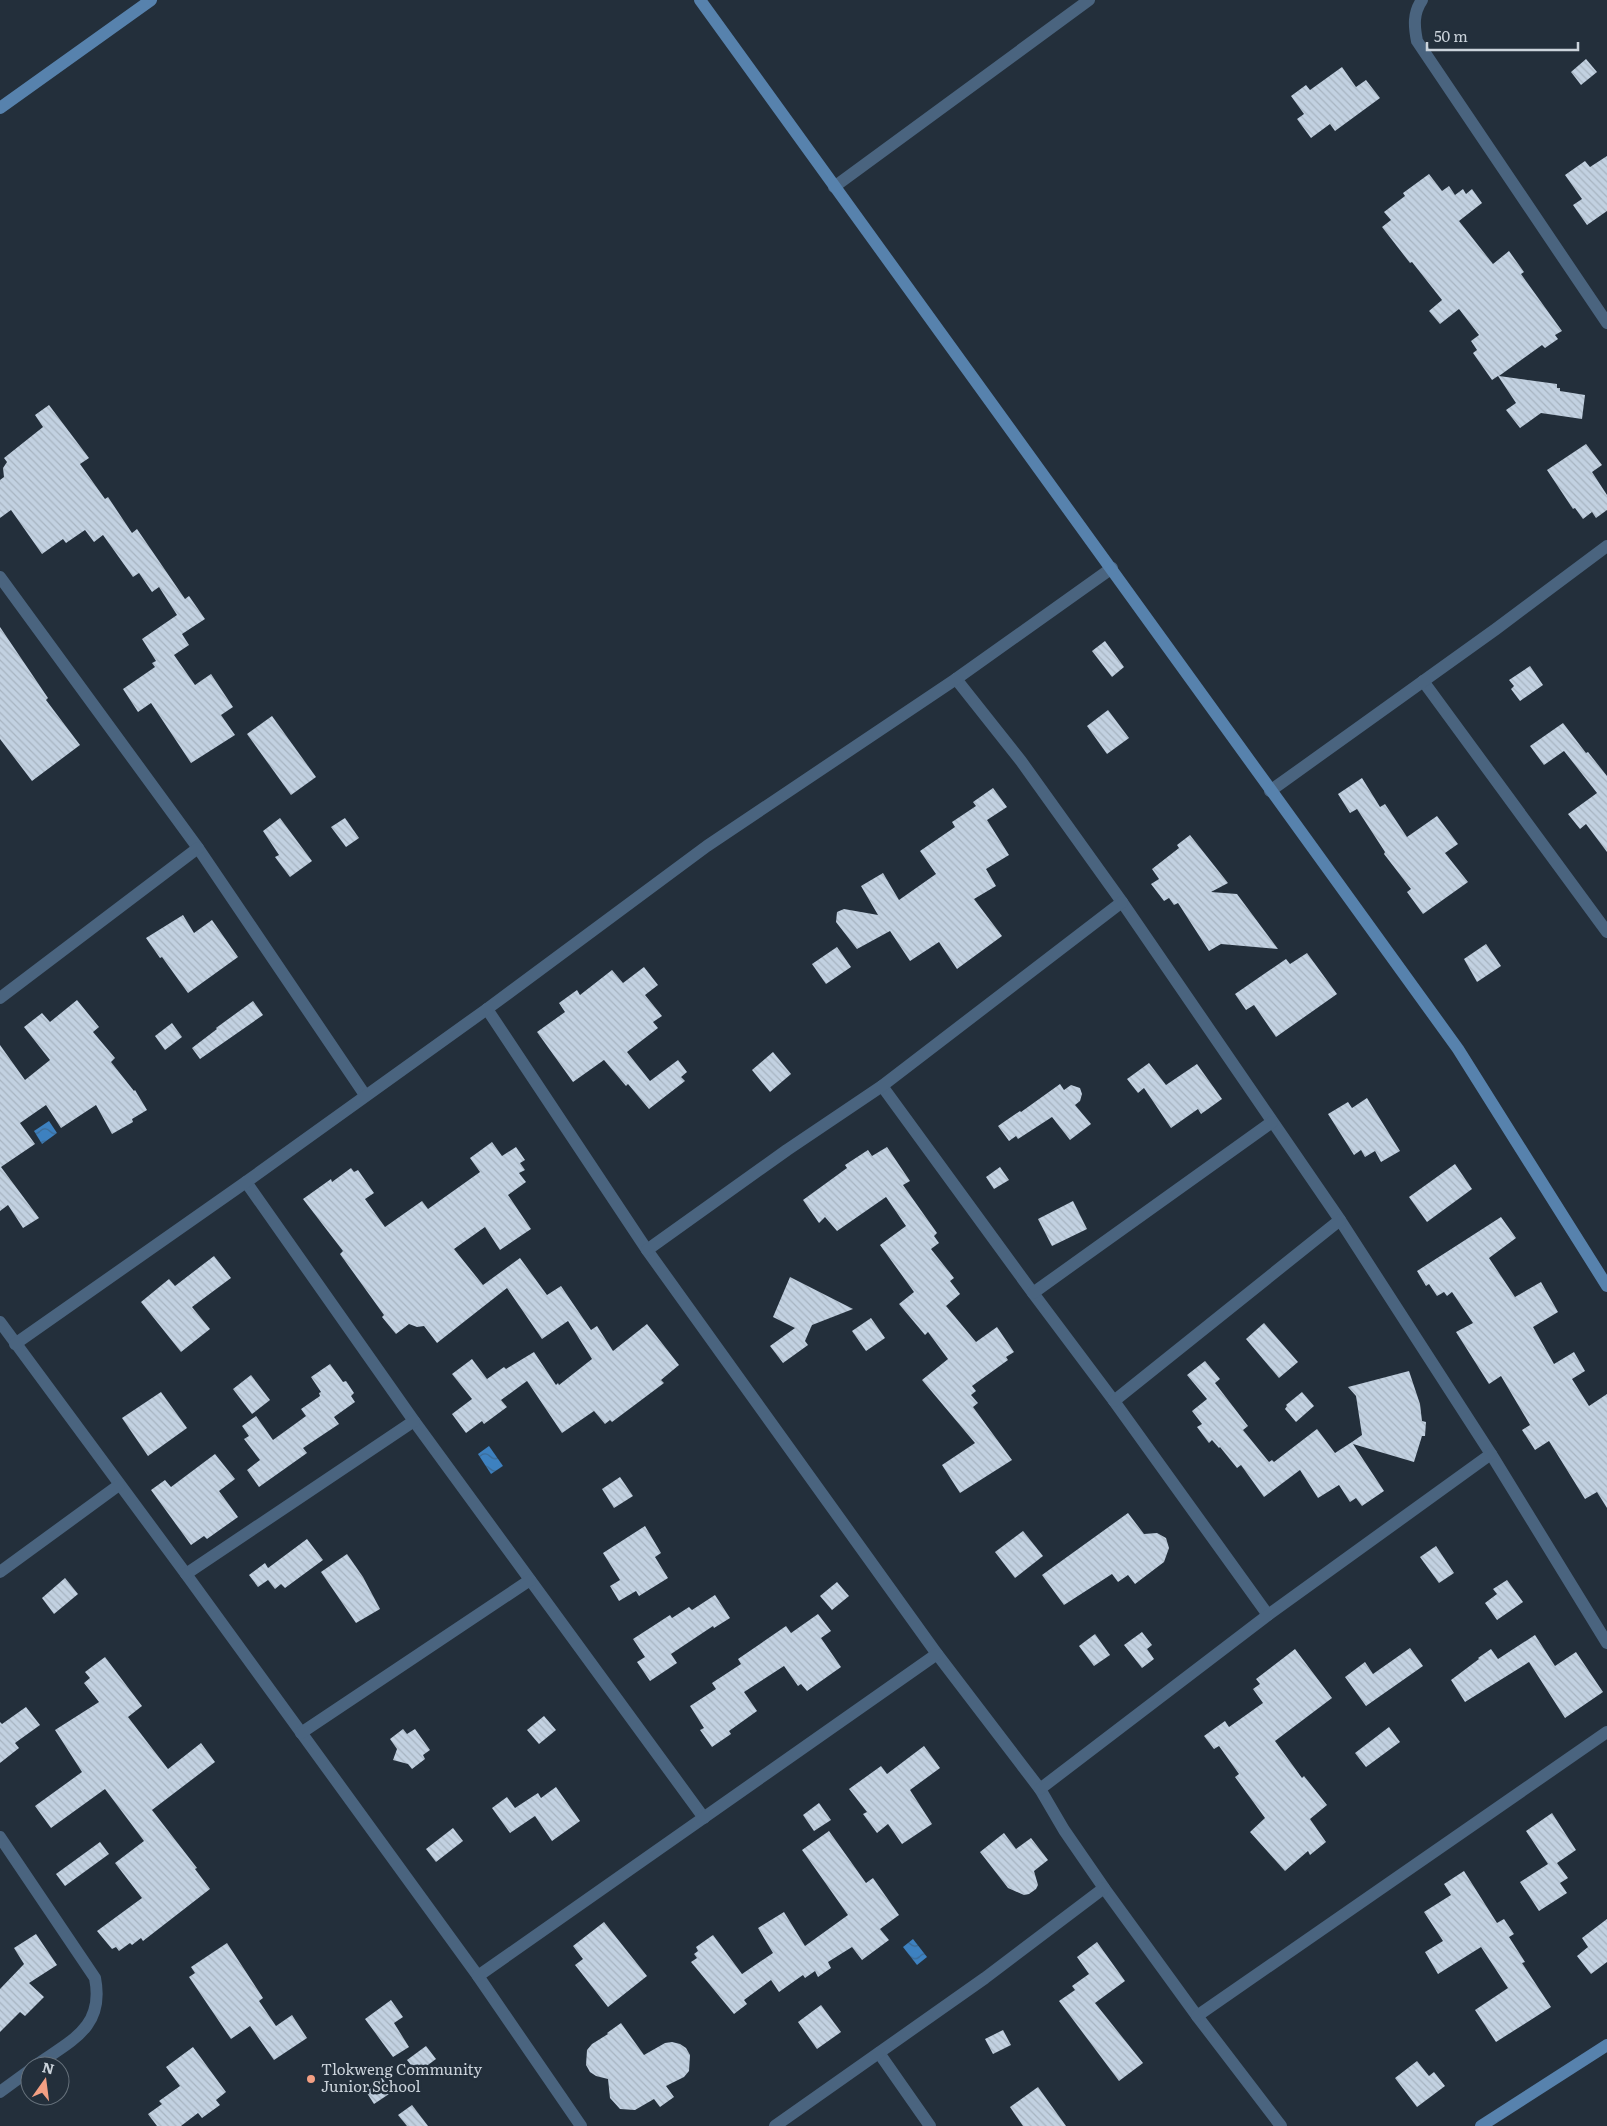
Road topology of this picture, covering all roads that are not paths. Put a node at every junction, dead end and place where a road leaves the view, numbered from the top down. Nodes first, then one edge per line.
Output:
1 (151, 0) edge
2 (700, 0) edge
3 (1089, 0) edge
4 (1422, 0) edge
5 (0, 108) edge
6 (834, 187) junction
7 (1607, 323) edge
8 (1607, 546) edge
9 (1112, 568) junction
10 (0, 577) edge
11 (956, 679) junction
12 (1423, 681) junction
13 (1270, 791) junction
14 (198, 848) junction
15 (1122, 902) junction
16 (1603, 917) edge
17 (1607, 932) edge
18 (0, 998) edge
19 (487, 1009) junction
20 (882, 1086) junction
21 (364, 1095) junction
22 (1272, 1122) junction
23 (246, 1182) junction
24 (1340, 1220) junction
25 (647, 1250) junction
26 (1607, 1286) edge
27 (1033, 1293) junction
28 (0, 1322) edge
29 (15, 1344) junction
30 (1114, 1401) junction
31 (414, 1422) junction
32 (1491, 1454) junction
33 (120, 1485) junction
34 (0, 1572) edge
35 (186, 1574) junction
36 (530, 1580) junction
37 (1268, 1615) junction
38 (1607, 1643) edge
39 (937, 1654) junction
40 (1607, 1732) edge
41 (302, 1733) junction
42 (1040, 1789) junction
43 (704, 1818) junction
44 (0, 1838) edge
45 (1104, 1888) junction
46 (478, 1976) junction
47 (1197, 2016) junction
48 (1607, 2045) edge
49 (879, 2053) junction
50 (49, 2056) edge
51 (20, 2077) edge
52 (0, 2092) edge
53 (580, 2126) edge
54 (774, 2126) edge
55 (930, 2126) edge
56 (1282, 2126) edge
57 (1481, 2126) edge

1 - 5 street
2 - 6 street
3 - 6 street
4 - 7 street
6 - 9 street
8 - 12 street
9 - 11 street
9 - 13 street
10 - 14 street
11 - 15 street
11 - 19 street
12 - 13 street
12 - 16 street
13 - 26 street
14 - 18 street
14 - 21 street
15 - 20 street
15 - 22 street
16 - 17 street
19 - 21 street
19 - 25 street
20 - 25 street
20 - 27 street
21 - 23 street
22 - 24 street
22 - 27 street
23 - 29 street
23 - 31 street
24 - 30 street
24 - 32 street
25 - 39 street
27 - 30 street
28 - 29 street
29 - 33 street
30 - 37 street
31 - 35 street
31 - 36 street
32 - 37 street
32 - 38 street
33 - 34 street
33 - 35 street
35 - 41 street
36 - 41 street
36 - 43 street
37 - 42 street
39 - 42 street
39 - 43 street
40 - 47 street
41 - 46 street
42 - 45 street
43 - 46 street
44 - 50 street
45 - 47 street
45 - 49 street
46 - 53 street
47 - 56 street
48 - 57 street
49 - 54 street
49 - 55 street
51 - 52 street

